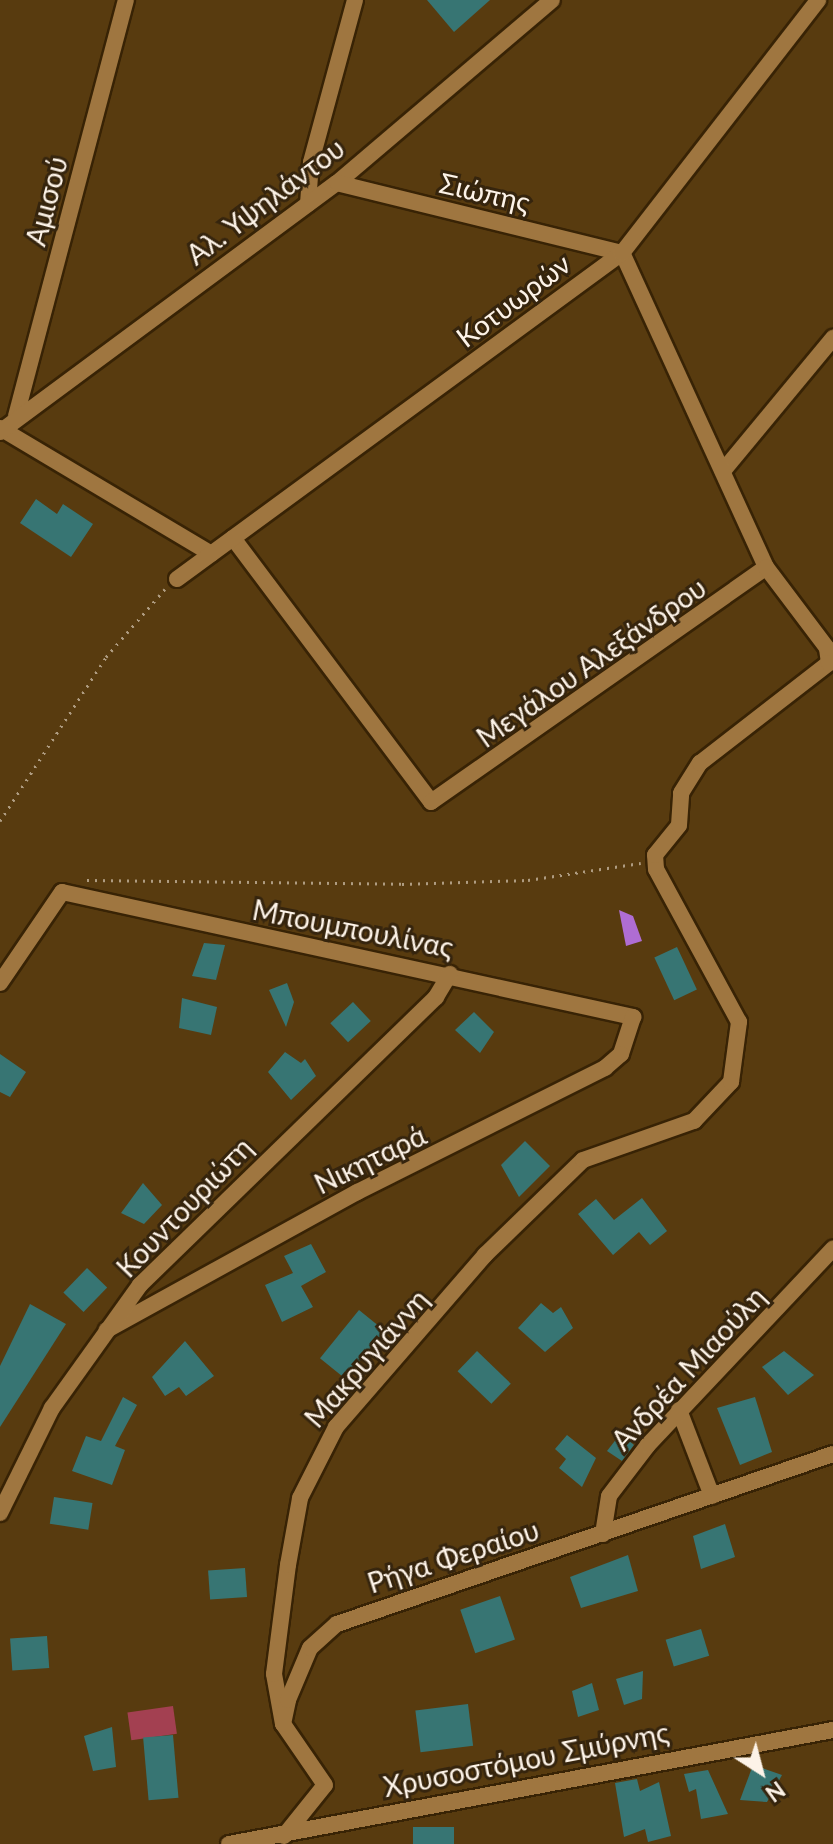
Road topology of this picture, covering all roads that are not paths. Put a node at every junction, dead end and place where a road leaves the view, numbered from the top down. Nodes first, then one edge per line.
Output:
1 (126, 0) edge
2 (355, 0) edge
3 (552, 0) edge
4 (818, 0) edge
5 (337, 183) junction
6 (308, 204) junction
7 (622, 253) junction
8 (833, 338) edge
9 (16, 416) junction
10 (1, 430) edge
11 (723, 471) junction
12 (233, 538) junction
13 (211, 554) junction
14 (766, 567) junction
15 (177, 579) road end
16 (450, 974) junction
17 (0, 983) edge
18 (633, 1017) joint
19 (833, 1249) edge
20 (107, 1330) junction
21 (679, 1410) junction
22 (833, 1454) edge
23 (712, 1496) junction
24 (0, 1513) edge
25 (603, 1534) junction
26 (283, 1724) junction
27 (833, 1730) edge
28 (284, 1836) junction
29 (229, 1844) edge

1 - 9 street, Αμισού
2 - 6 street
3 - 5 street, Αλ. Υψηλάντου
4 - 7 street, Κοτυωρών
5 - 6 street, Αλ. Υψηλάντου
5 - 7 street, Σιώπης
6 - 9 street, Αλ. Υψηλάντου
7 - 11 street
7 - 12 street, Κοτυωρών
8 - 11 street
9 - 10 street, Αλ. Υψηλάντου
10 - 13 street
11 - 14 street
12 - 13 street, Κοτυωρών
12 - 14 street, Μεγάλου Αλεξάνδρου
13 - 15 street, Κοτυωρών
14 - 26 street, Μακρυγιάννη
16 - 17 street, Μπουμπουλίνας
16 - 18 street, Μπουμπουλίνας
16 - 20 street, Κουντουριώτη
18 - 20 street, Νικηταρά
19 - 21 street, Ανδρέα Μιαούλη
20 - 24 street, Κουντουριώτη
21 - 23 street
21 - 25 street, Ανδρέα Μιαούλη
22 - 23 street, Ρήγα Φεραίου
23 - 25 street, Ρήγα Φεραίου
25 - 26 street, Ρήγα Φεραίου
26 - 28 street
27 - 28 street, Χρυσοστόμου Σμύρνης
28 - 29 street, Χρυσοστόμου Σμύρνης

